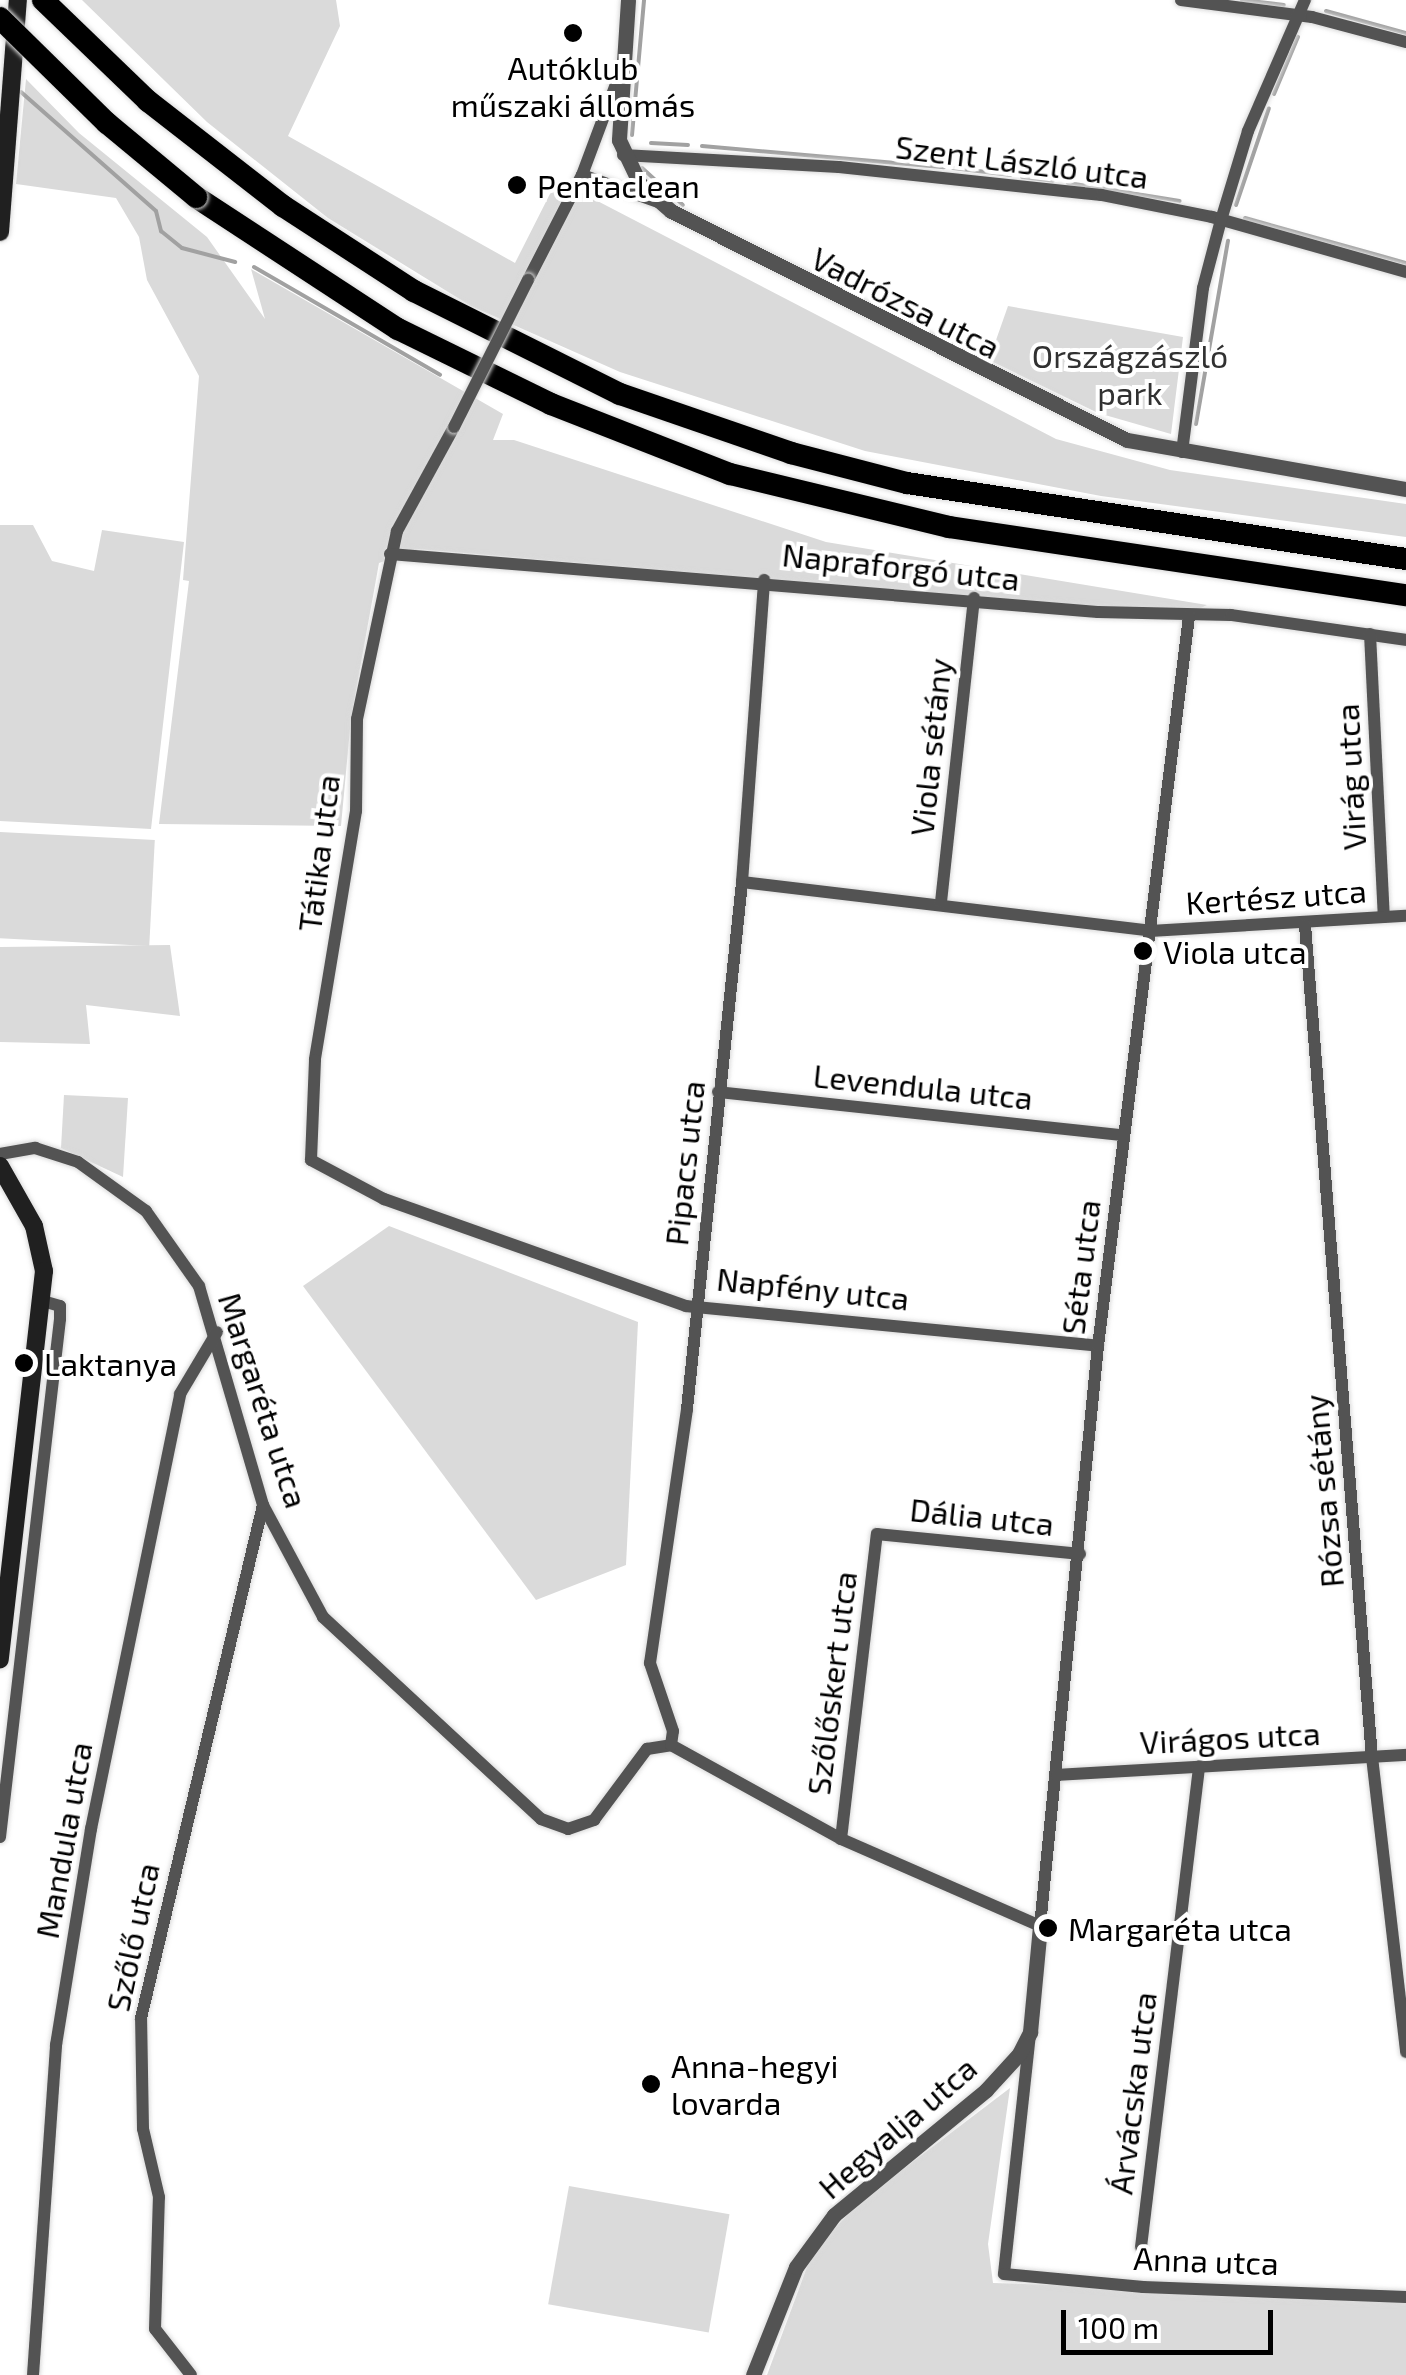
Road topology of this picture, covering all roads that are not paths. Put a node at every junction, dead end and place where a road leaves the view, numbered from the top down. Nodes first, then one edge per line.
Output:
1 (18, 0) edge
2 (43, 0) edge
3 (628, 0) edge
4 (1181, 0) edge
5 (1305, 0) edge
6 (1296, 16) junction
7 (0, 18) edge
8 (1406, 42) edge
9 (618, 76) junction
10 (623, 155) junction
11 (582, 175) junction
12 (604, 183) junction
13 (570, 198) junction
14 (658, 202) junction
15 (1221, 220) junction
16 (0, 232) edge
17 (1406, 272) edge
18 (1182, 452) junction
19 (1406, 488) edge
20 (390, 554) junction
21 (1406, 559) edge
22 (764, 580) junction
23 (1406, 596) edge
24 (974, 598) junction
25 (1189, 616) junction
26 (1370, 634) junction
27 (1406, 640) edge
28 (742, 882) junction
29 (941, 902) junction
30 (1384, 916) junction
31 (1406, 916) edge
32 (1305, 925) junction
33 (1150, 932) junction
34 (718, 1092) junction
35 (1122, 1135) junction
36 (0, 1154) edge
37 (311, 1160) joint
38 (0, 1166) edge
39 (44, 1300) junction
40 (696, 1304) junction
41 (217, 1332) junction
42 (1098, 1346) junction
43 (264, 1505) junction
44 (878, 1534) joint
45 (1080, 1554) junction
46 (0, 1660) edge
47 (671, 1745) junction
48 (1406, 1755) edge
49 (1372, 1757) junction
50 (1199, 1766) junction
51 (1057, 1775) junction
52 (0, 1837) edge
53 (841, 1839) junction
54 (1040, 1926) junction
55 (1030, 2032) junction
56 (1406, 2052) edge
57 (1140, 2248) dead end
58 (1406, 2297) edge
59 (33, 2375) edge
60 (192, 2375) edge
61 (753, 2375) edge

1 - 16 main road
2 - 21 highway
3 - 9 street
4 - 6 street
5 - 6 street
6 - 8 street
6 - 15 street
7 - 23 highway, bridge
9 - 10 street
9 - 11 street, Tátika utca
10 - 14 street, Vadrózsa utca
10 - 15 street, Szent László utca
11 - 12 street
11 - 13 street, Tátika utca
12 - 13 street
12 - 14 street
13 - 20 street, Tátika utca, bridge
14 - 18 street, Vadrózsa utca
15 - 17 street, Szent László utca
15 - 18 street
18 - 19 street, Vadrózsa utca
20 - 22 street, Napraforgó utca
20 - 37 street, Tátika utca
22 - 24 street, Napraforgó utca
22 - 28 street, Pipacs utca
24 - 25 street, Napraforgó utca
24 - 29 street, Viola sétány
25 - 26 street, Napraforgó utca
25 - 33 street, Séta utca
26 - 27 street, Napraforgó utca
26 - 30 street, Virág utca
28 - 29 street
28 - 34 street, Pipacs utca
29 - 33 street
30 - 31 street, Kertész utca
30 - 32 street, Kertész utca
32 - 33 street, Kertész utca
32 - 49 street, Rózsa sétány
33 - 35 street, Séta utca
34 - 35 street, Levendula utca
34 - 40 street, Pipacs utca
35 - 42 street, Séta utca
36 - 41 street, Margaréta utca
37 - 40 street, Napfény utca
38 - 39 main road
39 - 46 main road
39 - 52 street, Mandula utca
40 - 42 street, Napfény utca
40 - 47 street, Pipacs utca
41 - 43 street, Margaréta utca
41 - 59 street, Mandula utca
42 - 45 street, Séta utca
43 - 47 street, Margaréta utca
43 - 60 street, Szőlő utca
44 - 45 street, Dália utca
44 - 53 street, Szőlőskert utca
45 - 51 street, Séta utca
47 - 53 street
48 - 49 street, Virágos utca
49 - 50 street, Virágos utca
49 - 56 street, Rózsa sétány
50 - 51 street, Virágos utca
50 - 57 street, Árvácska utca
51 - 54 street, Séta utca
53 - 54 street
54 - 55 street
55 - 58 street, Anna utca
55 - 61 street, Hegyalja utca

